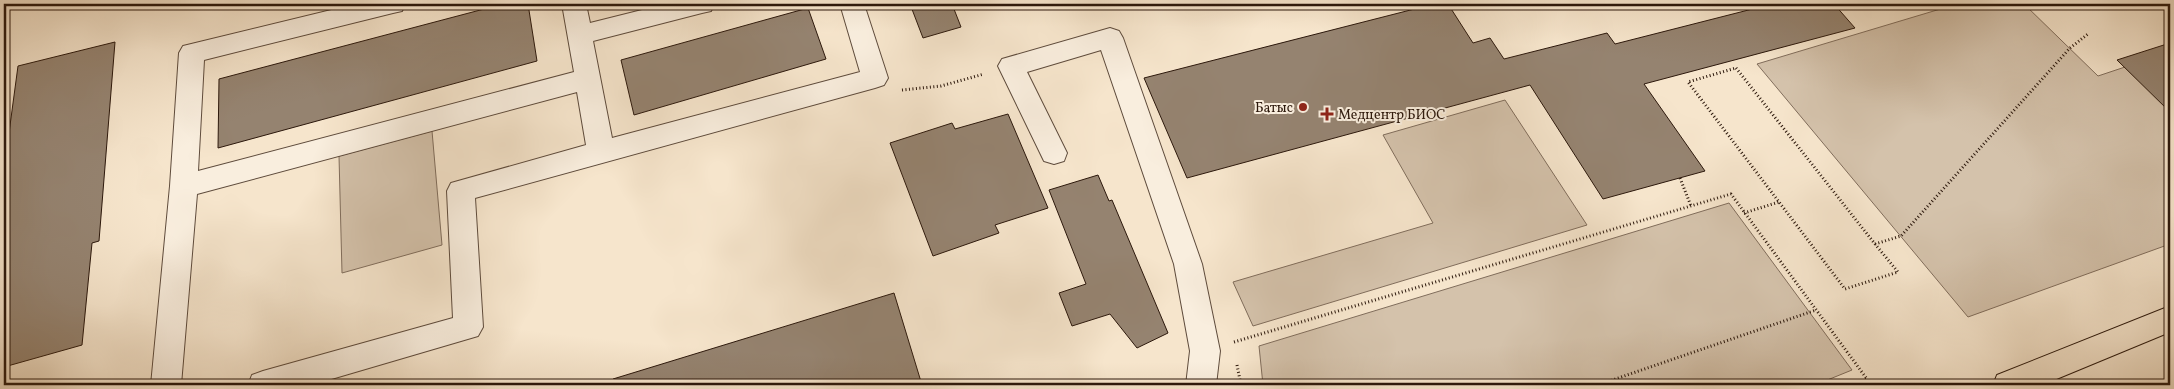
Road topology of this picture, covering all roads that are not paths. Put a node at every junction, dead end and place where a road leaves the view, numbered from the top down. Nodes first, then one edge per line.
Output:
1 (393, 4) edge
2 (574, 4) edge
3 (702, 4) edge
4 (852, 4) edge
5 (580, 35) junction
6 (587, 78) junction
7 (601, 152) junction
8 (1054, 153) dead end
9 (184, 186) junction
10 (2170, 319) edge
11 (2018, 383) edge
12 (166, 385) edge
13 (263, 385) edge
14 (1201, 385) edge

1 - 9 lane
2 - 5 lane
3 - 5 lane
4 - 7 lane
5 - 6 lane
6 - 7 lane
6 - 9 lane
7 - 13 lane
8 - 14 lane
9 - 12 lane
10 - 11 main road

